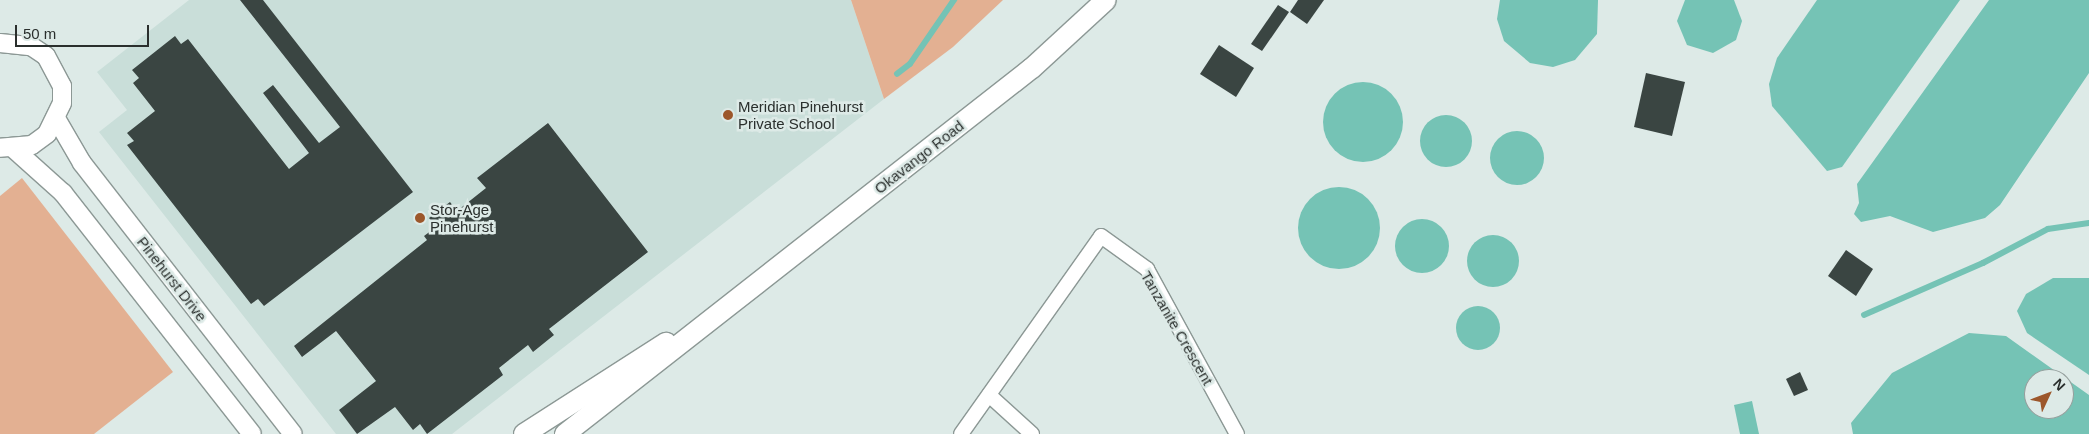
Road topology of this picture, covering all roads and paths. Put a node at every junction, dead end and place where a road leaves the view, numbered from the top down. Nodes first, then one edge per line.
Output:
1 (1106, 0) edge
2 (5, 40) edge
3 (57, 120) junction
4 (7, 149) edge
5 (726, 308) junction
6 (989, 395) junction
7 (252, 434) edge
8 (293, 434) edge
9 (524, 434) edge
10 (565, 434) edge
11 (961, 434) edge
12 (1032, 434) edge
13 (1237, 434) edge

1 - 5 main road, Okavango Road
2 - 3 street
3 - 4 street
3 - 8 street, Pinehurst Drive
4 - 7 street
5 - 9 main road, Okavango Road
5 - 10 main road, Okavango Road
6 - 11 street
6 - 12 street
6 - 13 street, Tanzanite Crescent

